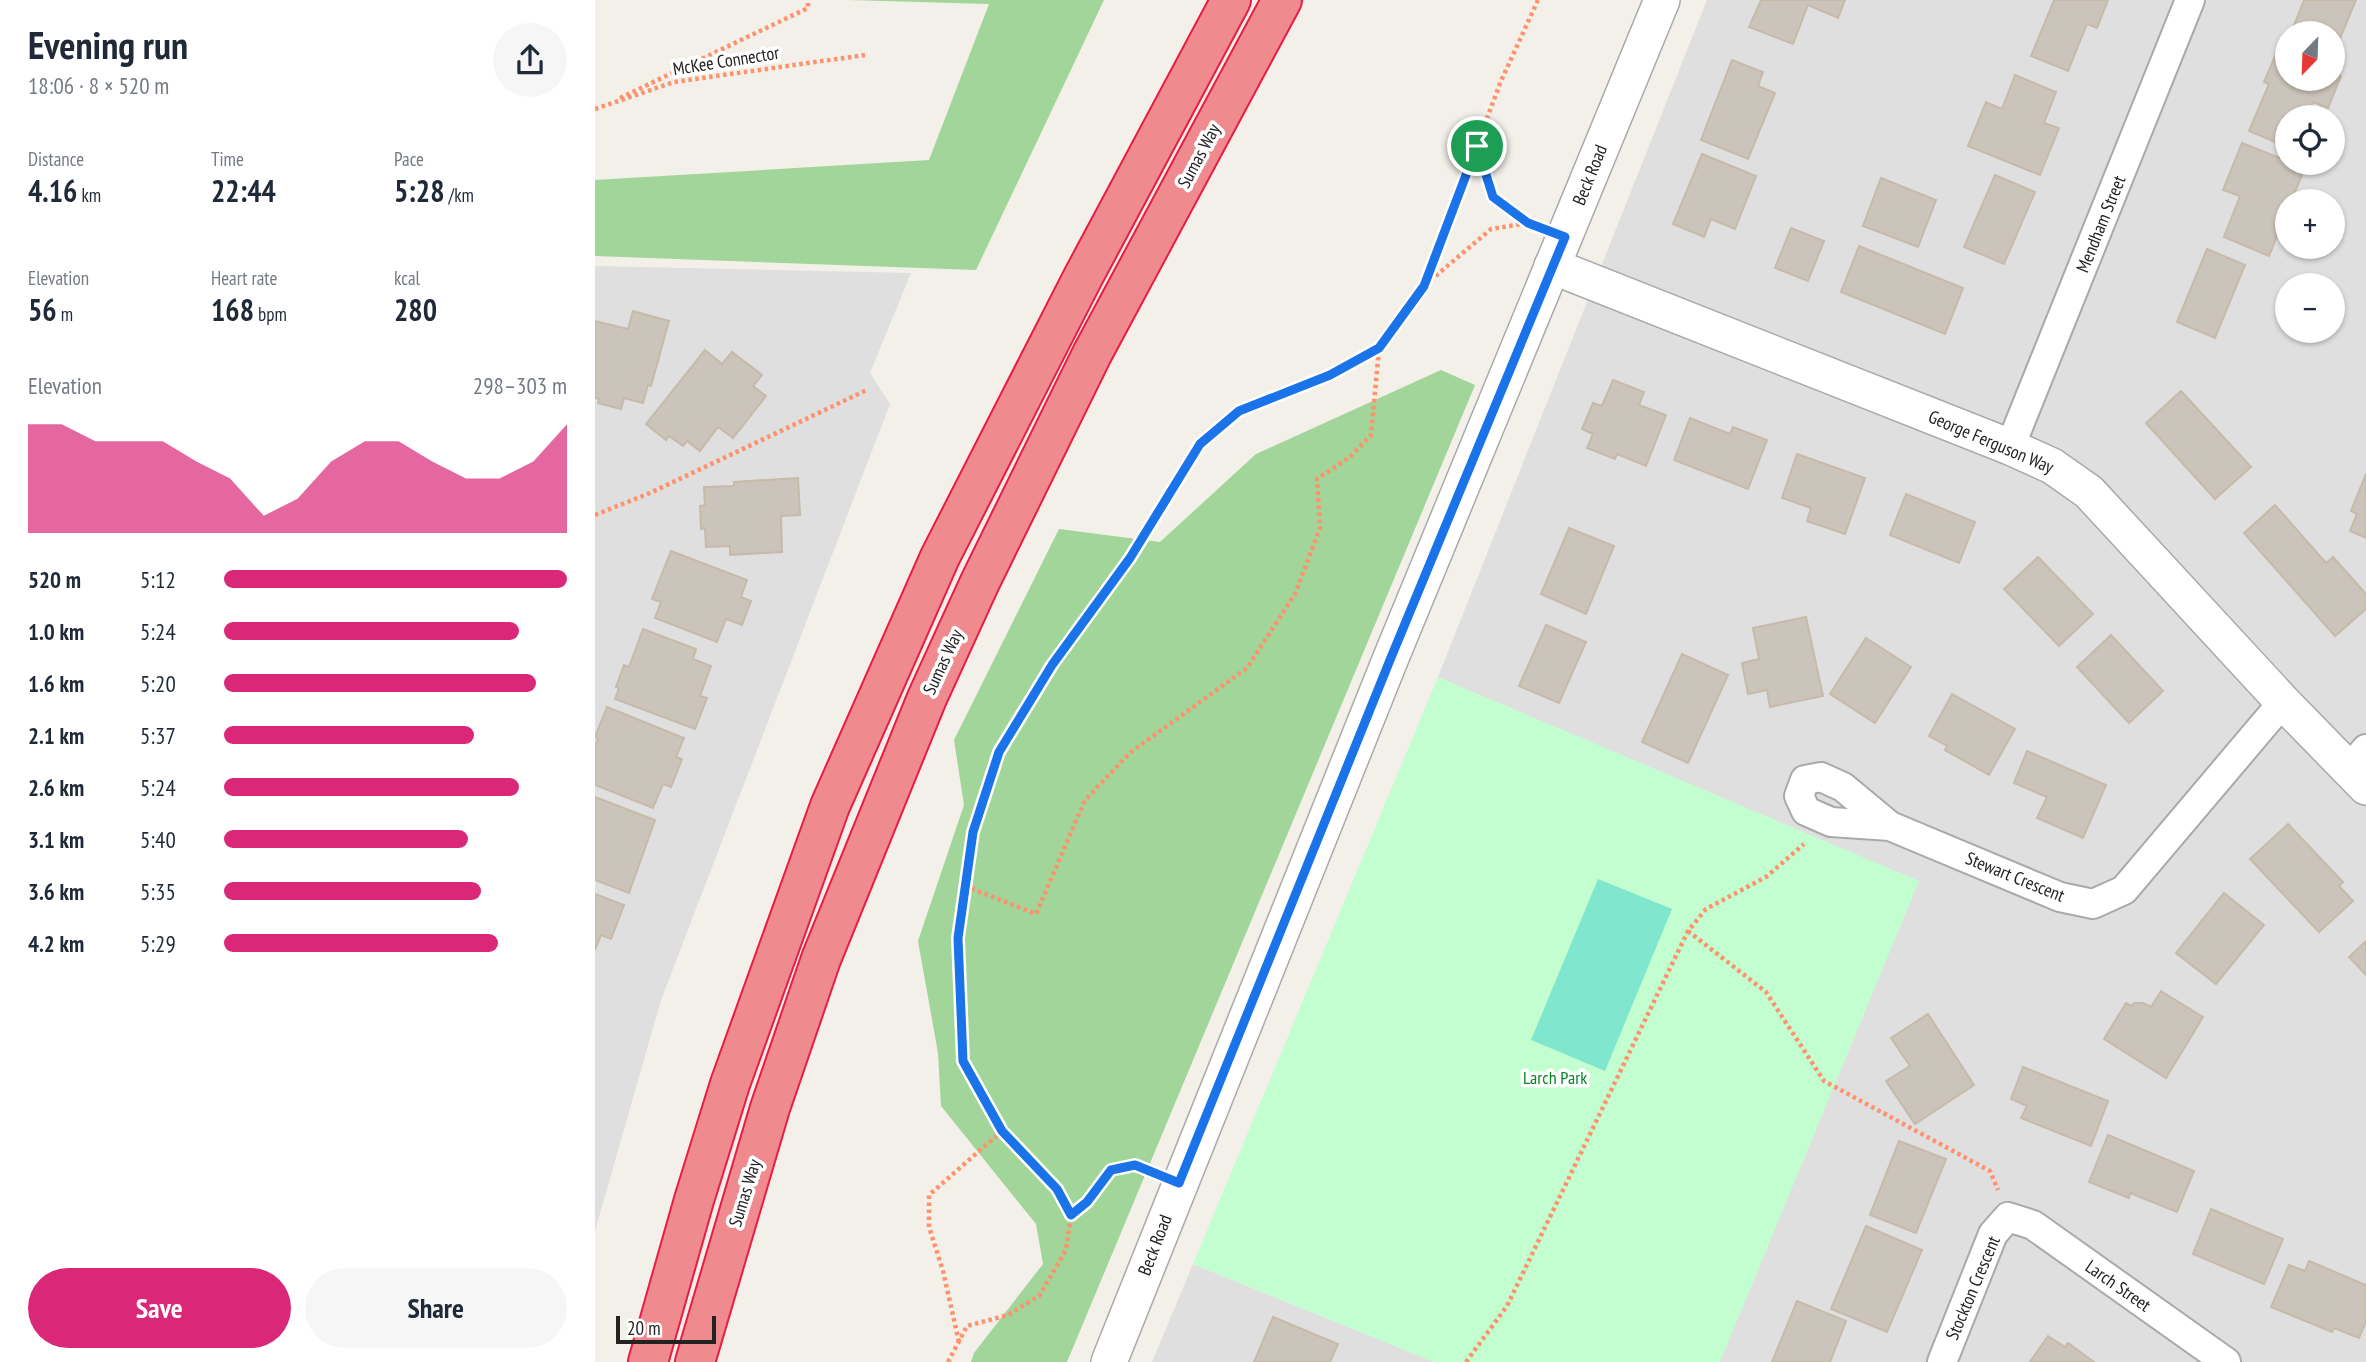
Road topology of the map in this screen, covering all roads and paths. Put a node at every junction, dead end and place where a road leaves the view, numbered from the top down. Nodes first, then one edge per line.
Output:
1 (808, 0) edge
2 (1220, 0) edge
3 (1231, 0) edge
4 (1282, 0) edge
5 (1538, 0) edge
6 (1662, 0) edge
7 (2190, 0) edge
8 (865, 55) dead end
9 (597, 109) edge
10 (1169, 114) junction
11 (1477, 146) junction
12 (1528, 223) junction
13 (1558, 251) junction
14 (1424, 286) junction
15 (1379, 348) junction
16 (867, 390) dead end
17 (2010, 447) junction
18 (595, 515) edge
19 (2283, 702) junction
20 (2360, 768) edge
21 (1831, 822) junction
22 (1890, 826) junction
23 (965, 886) junction
24 (1688, 931) junction
25 (1002, 1131) junction
26 (1179, 1183) junction
27 (1071, 1215) junction
28 (2008, 1217) junction
29 (959, 1342) junction
30 (648, 1362) edge
31 (695, 1362) edge
32 (948, 1362) edge
33 (1109, 1362) edge
34 (1466, 1362) edge
35 (1943, 1362) edge
36 (2225, 1362) edge

1 - 9 path
2 - 10 highway
3 - 10 highway
4 - 31 highway, Sumas Way
5 - 11 path
6 - 13 street, Beck Road
7 - 17 street, Mendham Street
8 - 9 path, McKee Connector
10 - 30 highway
11 - 12 path
11 - 14 path
12 - 13 path
12 - 14 path
13 - 17 street, George Ferguson Way
13 - 26 street, Beck Road
14 - 15 path
15 - 23 path
15 - 23 path
16 - 18 path
17 - 19 street, George Ferguson Way
19 - 20 street, George Ferguson Way
19 - 22 street, Stewart Crescent
21 - 22 street, Stewart Crescent
21 - 22 street
21 - 24 path
23 - 25 path
24 - 28 path
24 - 34 path
25 - 27 path
25 - 29 path
26 - 27 path
26 - 33 street, Beck Road
27 - 29 path
28 - 35 street, Stockton Crescent
28 - 36 street, Larch Street
29 - 32 path

